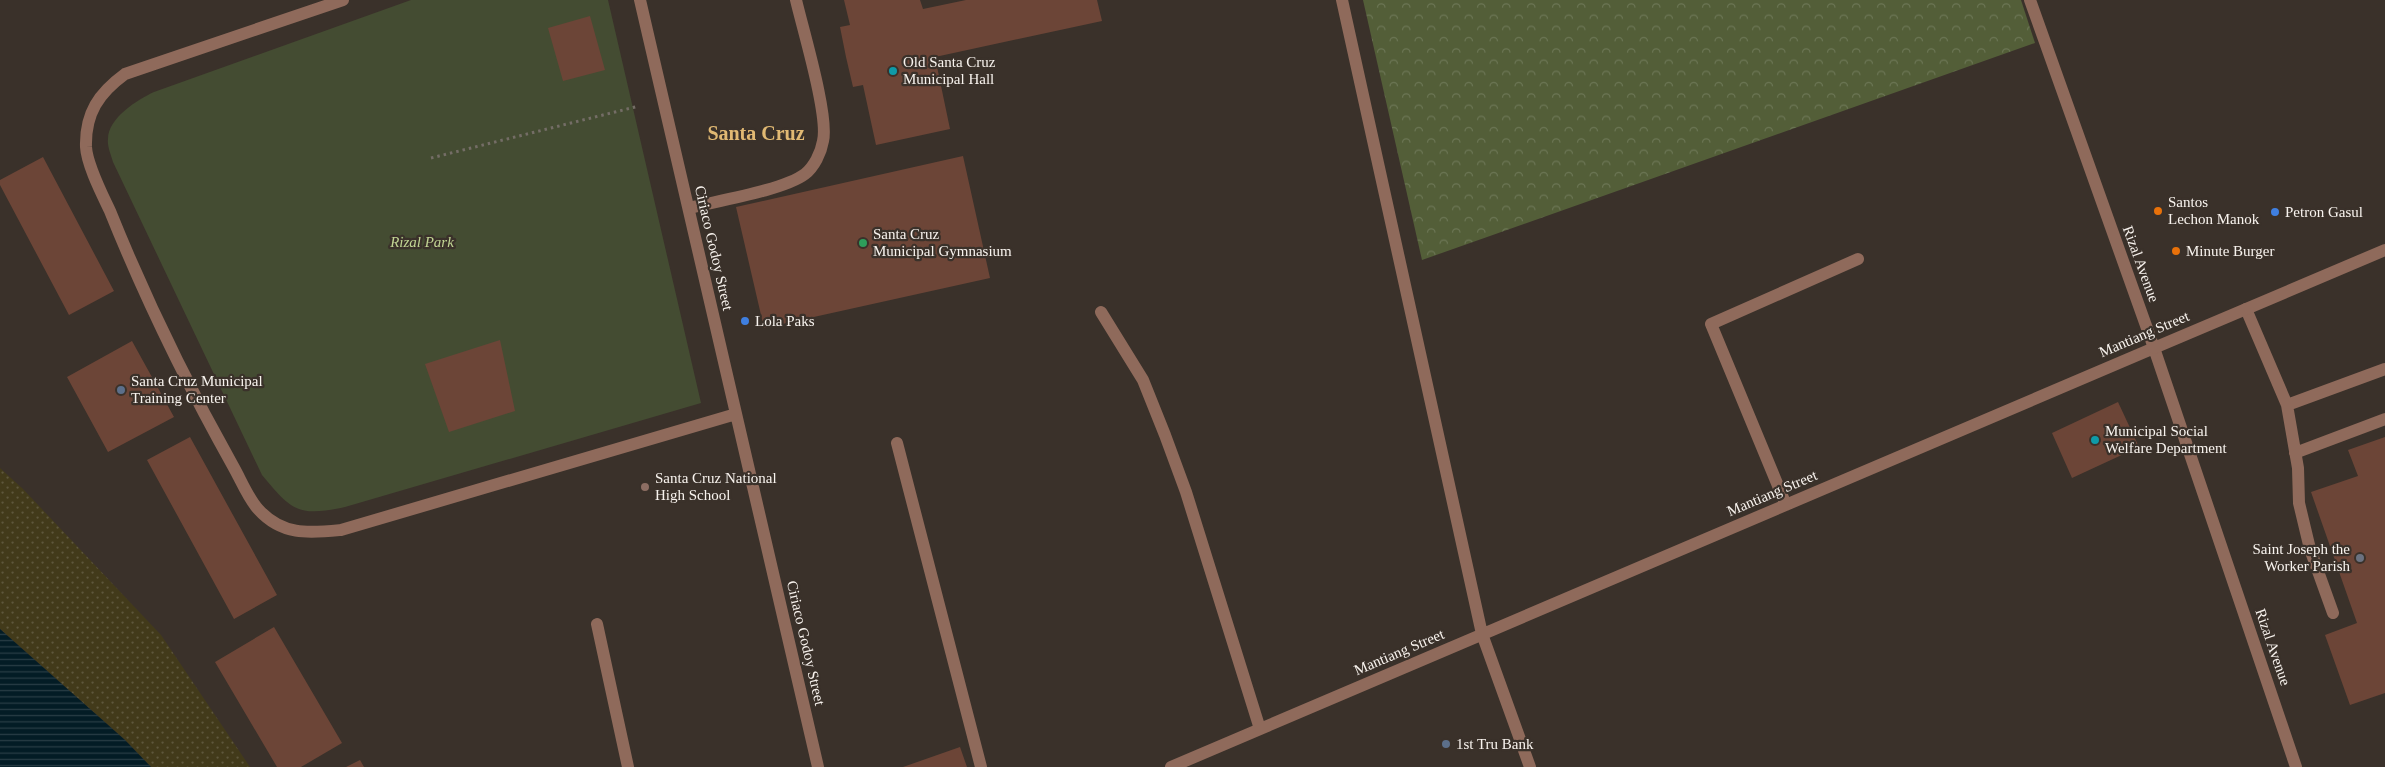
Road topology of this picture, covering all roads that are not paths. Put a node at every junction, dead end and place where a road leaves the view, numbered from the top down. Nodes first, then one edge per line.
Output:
1 (343, 0) edge
2 (640, 0) edge
3 (796, 0) edge
4 (1342, 0) edge
5 (2030, 0) edge
6 (689, 208) junction
7 (2385, 250) edge
8 (1858, 259) dead end
9 (2246, 308) junction
10 (1101, 312) dead end
11 (2154, 348) junction
12 (2385, 369) edge
13 (2287, 405) junction
14 (736, 414) junction
15 (2385, 419) edge
16 (897, 443) dead end
17 (2295, 453) junction
18 (1786, 505) junction
19 (2333, 613) dead end
20 (597, 624) dead end
21 (1482, 634) junction
22 (1260, 729) junction
23 (628, 767) edge
24 (818, 767) edge
25 (981, 767) edge
26 (1171, 767) edge
27 (1530, 767) edge
28 (2296, 767) edge

1 - 14 street
2 - 6 street, Ciriaco Godoy Street
3 - 6 street
4 - 21 street
5 - 11 street, Rizal Avenue
6 - 14 street, Ciriaco Godoy Street
7 - 9 street, Mantiang Street
8 - 18 street
9 - 11 street, Mantiang Street
9 - 13 street
10 - 22 street
11 - 18 street, Mantiang Street
11 - 28 street, Rizal Avenue
12 - 13 street
13 - 17 street
14 - 24 street, Ciriaco Godoy Street
15 - 17 street
16 - 25 street
17 - 19 street
18 - 21 street, Mantiang Street
20 - 23 street
21 - 22 street, Mantiang Street
21 - 27 street
22 - 26 street, Mantiang Street

